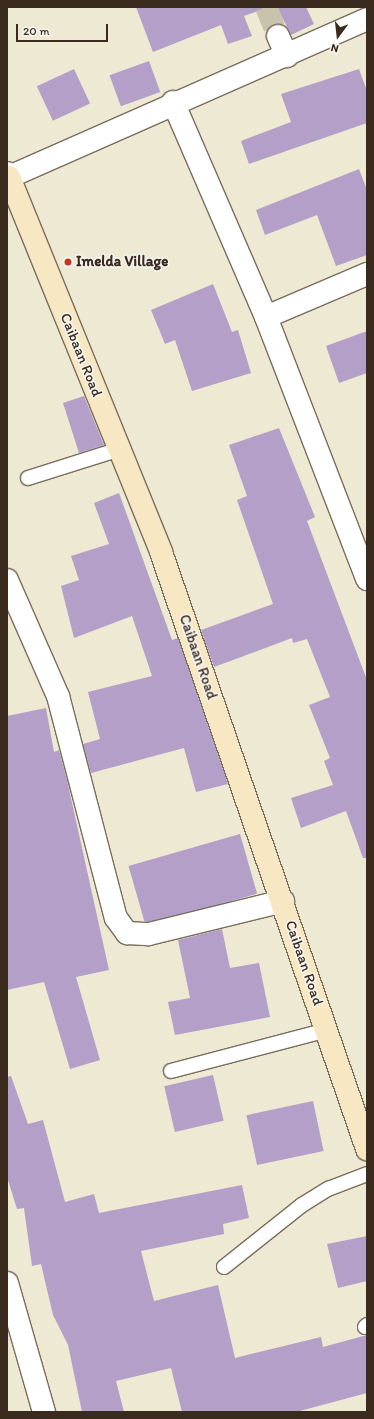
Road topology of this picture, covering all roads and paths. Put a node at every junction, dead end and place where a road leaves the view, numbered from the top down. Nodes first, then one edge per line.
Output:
1 (367, 19) edge
2 (278, 36) tunnel mouth
3 (287, 56) junction
4 (173, 102) junction
5 (8, 175) edge
6 (367, 274) edge
7 (266, 317) junction
8 (120, 448) junction
9 (28, 478) dead end
10 (367, 579) edge
11 (7, 580) edge
12 (283, 901) junction
13 (327, 1030) junction
14 (171, 1071) dead end
15 (367, 1148) edge
16 (367, 1174) edge
17 (224, 1268) dead end
18 (7, 1283) edge
19 (44, 1412) edge

1 - 3 street
2 - 3 street
3 - 4 street
4 - 5 street
4 - 7 street
5 - 8 street, Caibaan Road
6 - 7 street
7 - 10 street
8 - 9 lane
8 - 12 street, Caibaan Road
11 - 12 street
12 - 13 street, Caibaan Road
13 - 14 lane
13 - 15 street, Caibaan Road
16 - 17 lane
18 - 19 street

